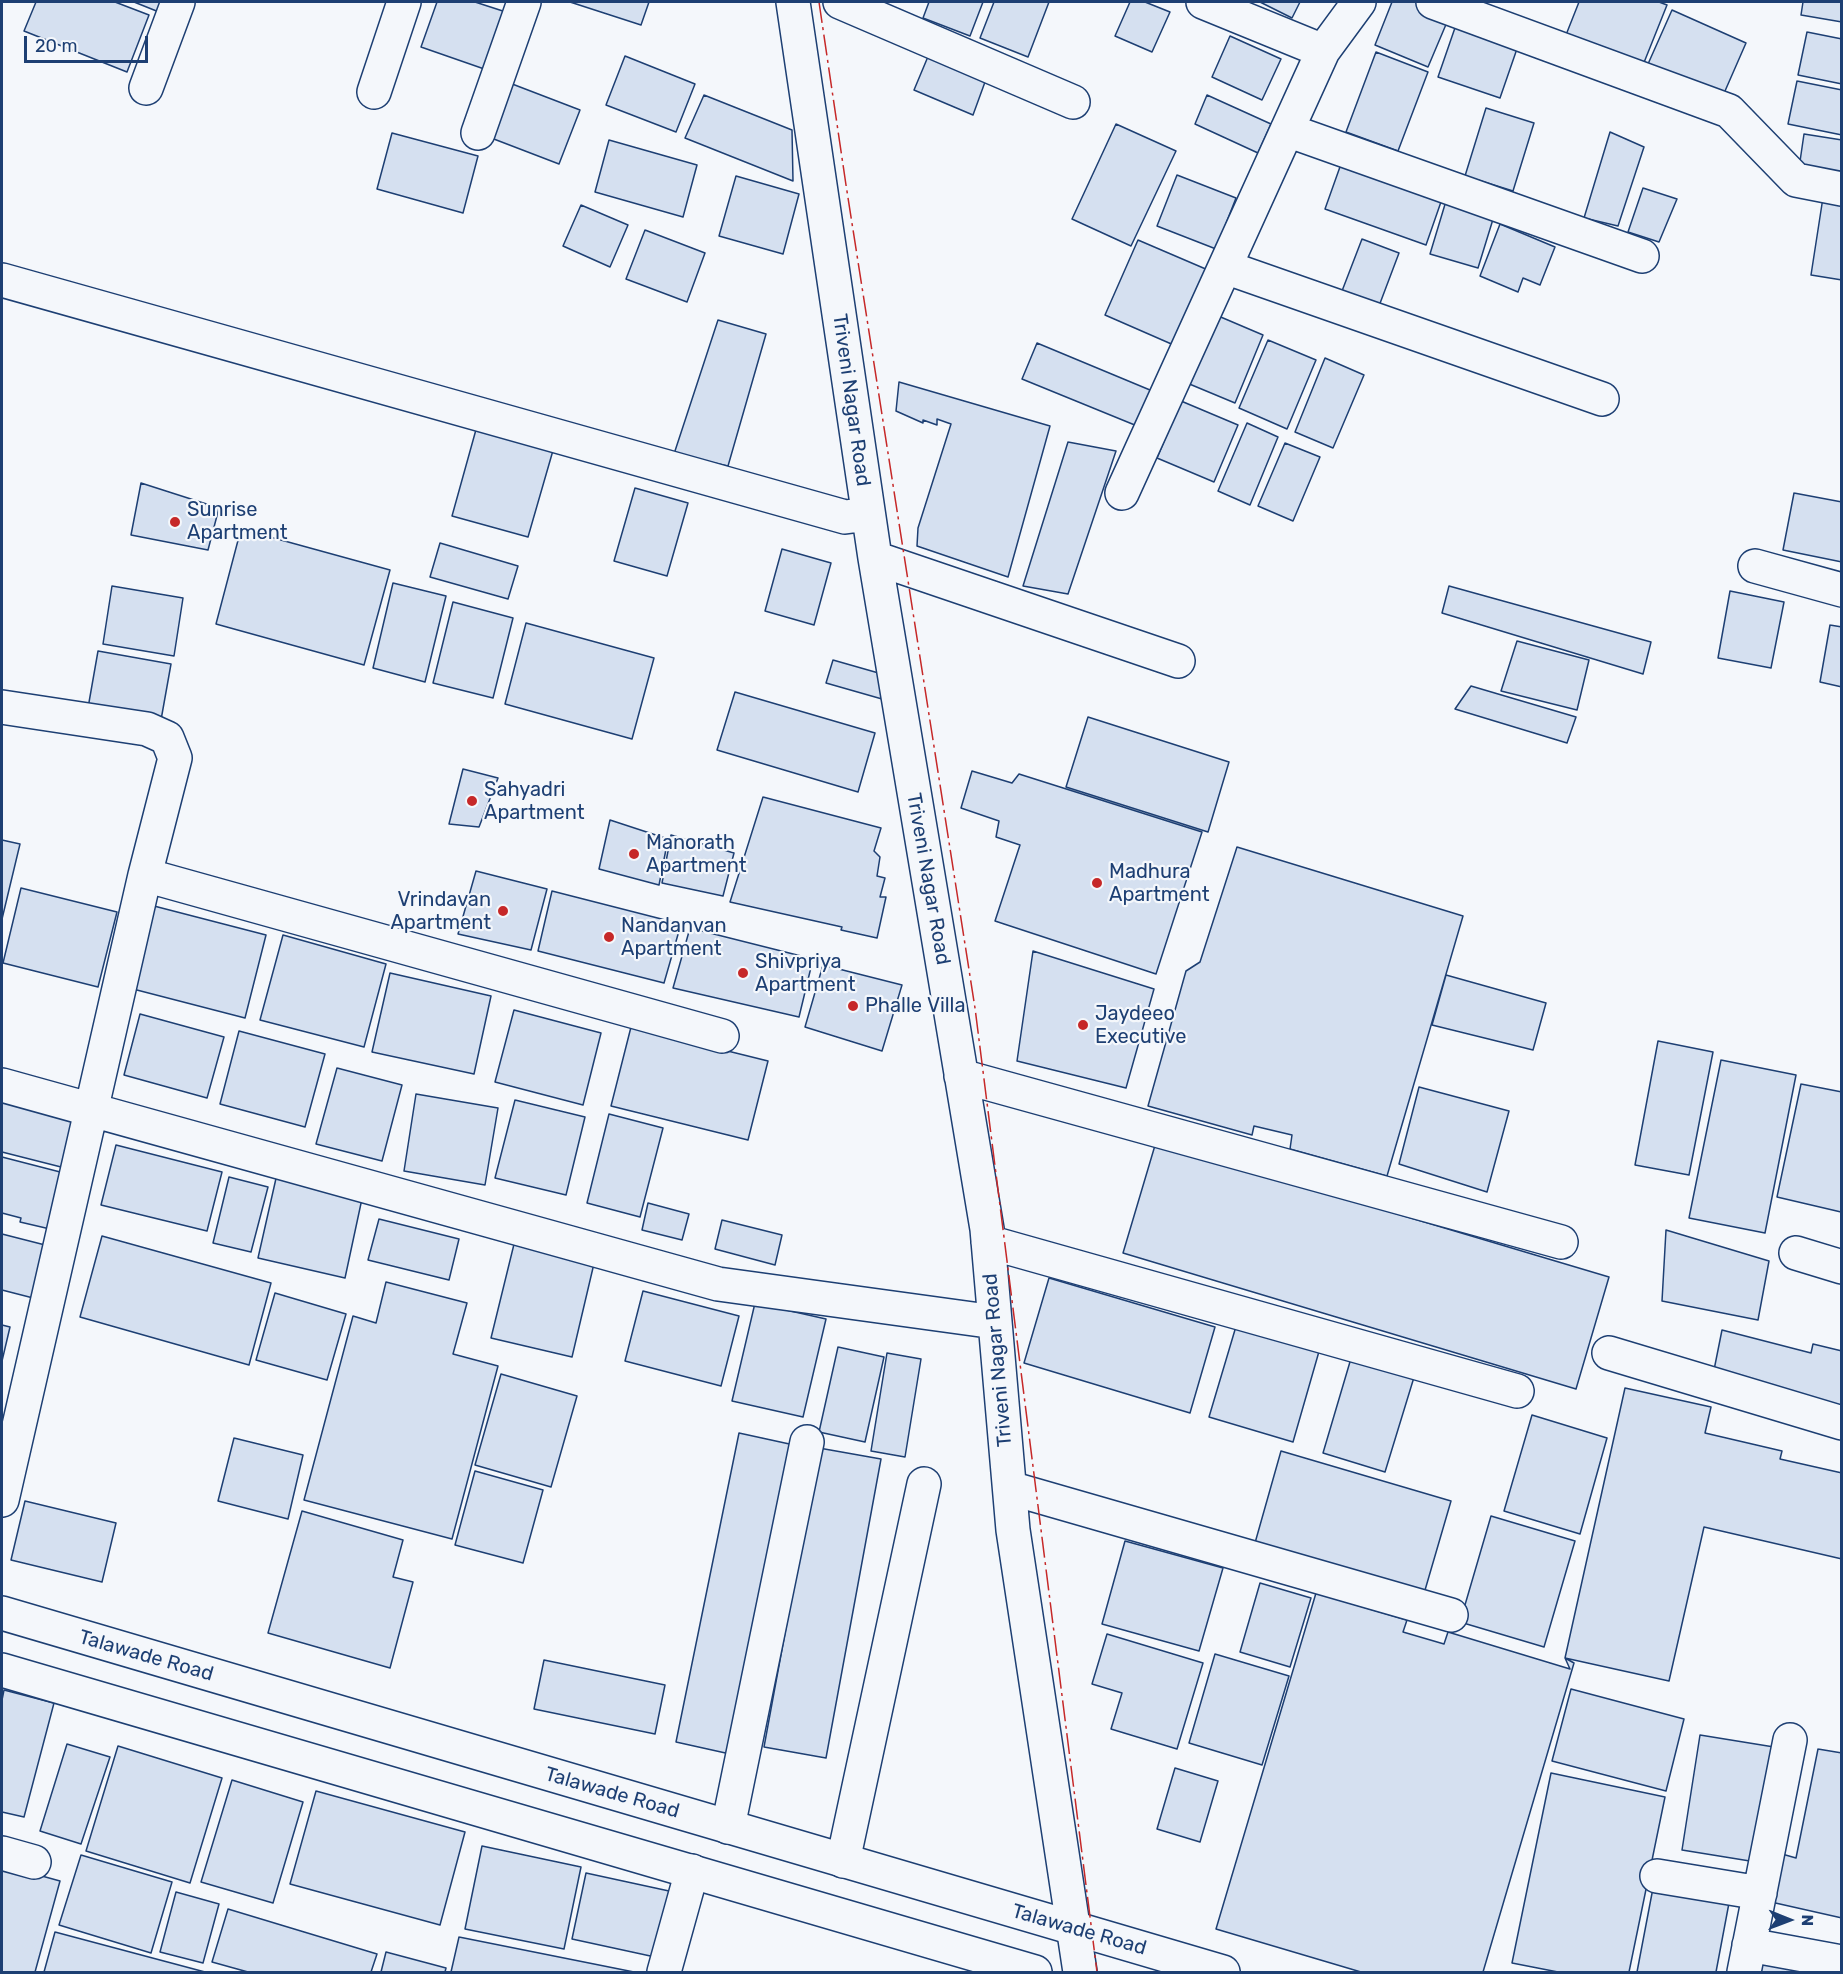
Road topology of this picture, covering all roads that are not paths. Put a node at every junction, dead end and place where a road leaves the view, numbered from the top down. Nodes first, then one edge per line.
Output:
1 (178, 2) edge
2 (404, 2) edge
3 (524, 2) edge
4 (793, 2) edge
5 (840, 2) edge
6 (1203, 2) edge
7 (1359, 2) edge
8 (1432, 2) edge
9 (1323, 51) junction
10 (146, 88) dead end
11 (374, 92) dead end
12 (1073, 102) dead end
13 (1287, 130) junction
14 (478, 133) dead end
15 (1842, 189) edge
16 (1642, 256) dead end
17 (1225, 267) junction
18 (2, 280) edge
19 (1602, 399) dead end
20 (1122, 493) dead end
21 (868, 514) junction
22 (874, 558) junction
23 (1755, 566) dead end
24 (1842, 590) edge
25 (1178, 661) dead end
26 (2, 707) edge
27 (145, 874) junction
28 (722, 1036) dead end
29 (961, 1076) junction
30 (2, 1085) edge
31 (91, 1111) junction
32 (988, 1242) junction
33 (1561, 1242) dead end
34 (1796, 1253) dead end
35 (1842, 1267) edge
36 (995, 1322) junction
37 (1609, 1353) dead end
38 (1517, 1391) dead end
39 (1842, 1423) edge
40 (807, 1442) dead end
41 (924, 1484) dead end
42 (1010, 1488) junction
43 (2, 1500) edge
44 (2, 1613) edge
45 (1451, 1615) dead end
46 (2, 1670) edge
47 (1790, 1740) dead end
48 (728, 1827) junction
49 (2, 1853) edge
50 (843, 1861) junction
51 (34, 1862) dead end
52 (692, 1871) junction
53 (1657, 1876) dead end
54 (1760, 1893) junction
55 (1073, 1929) junction
56 (1747, 1959) edge
57 (1842, 1962) edge
58 (664, 1972) edge
59 (1035, 1972) edge
60 (1080, 1972) edge
61 (1223, 1972) edge

1 - 10 street
2 - 11 street
3 - 14 street
4 - 21 street, Triveni Nagar Road
5 - 12 street
6 - 9 street
7 - 9 street
8 - 15 street
9 - 13 street
13 - 16 street
13 - 17 street
17 - 19 street
17 - 20 street
18 - 21 street
21 - 22 street, Triveni Nagar Road
22 - 25 street
22 - 29 street, Triveni Nagar Road
23 - 24 street
26 - 27 street
27 - 28 street
27 - 31 street
29 - 32 street, Triveni Nagar Road
29 - 33 street
30 - 31 street
31 - 36 street
31 - 43 street
32 - 36 street, Triveni Nagar Road
32 - 38 street
34 - 35 street
36 - 42 street, Triveni Nagar Road
37 - 39 street
40 - 48 street
41 - 50 street
42 - 45 street
42 - 55 street, Triveni Nagar Road
44 - 48 street, Talawade Road
46 - 52 street
47 - 54 street
48 - 50 street, Talawade Road
49 - 51 street
50 - 55 street, Talawade Road
52 - 58 street
52 - 59 street
53 - 54 street
54 - 56 street
55 - 60 street, Triveni Nagar Road
55 - 61 street, Talawade Road
56 - 57 street

